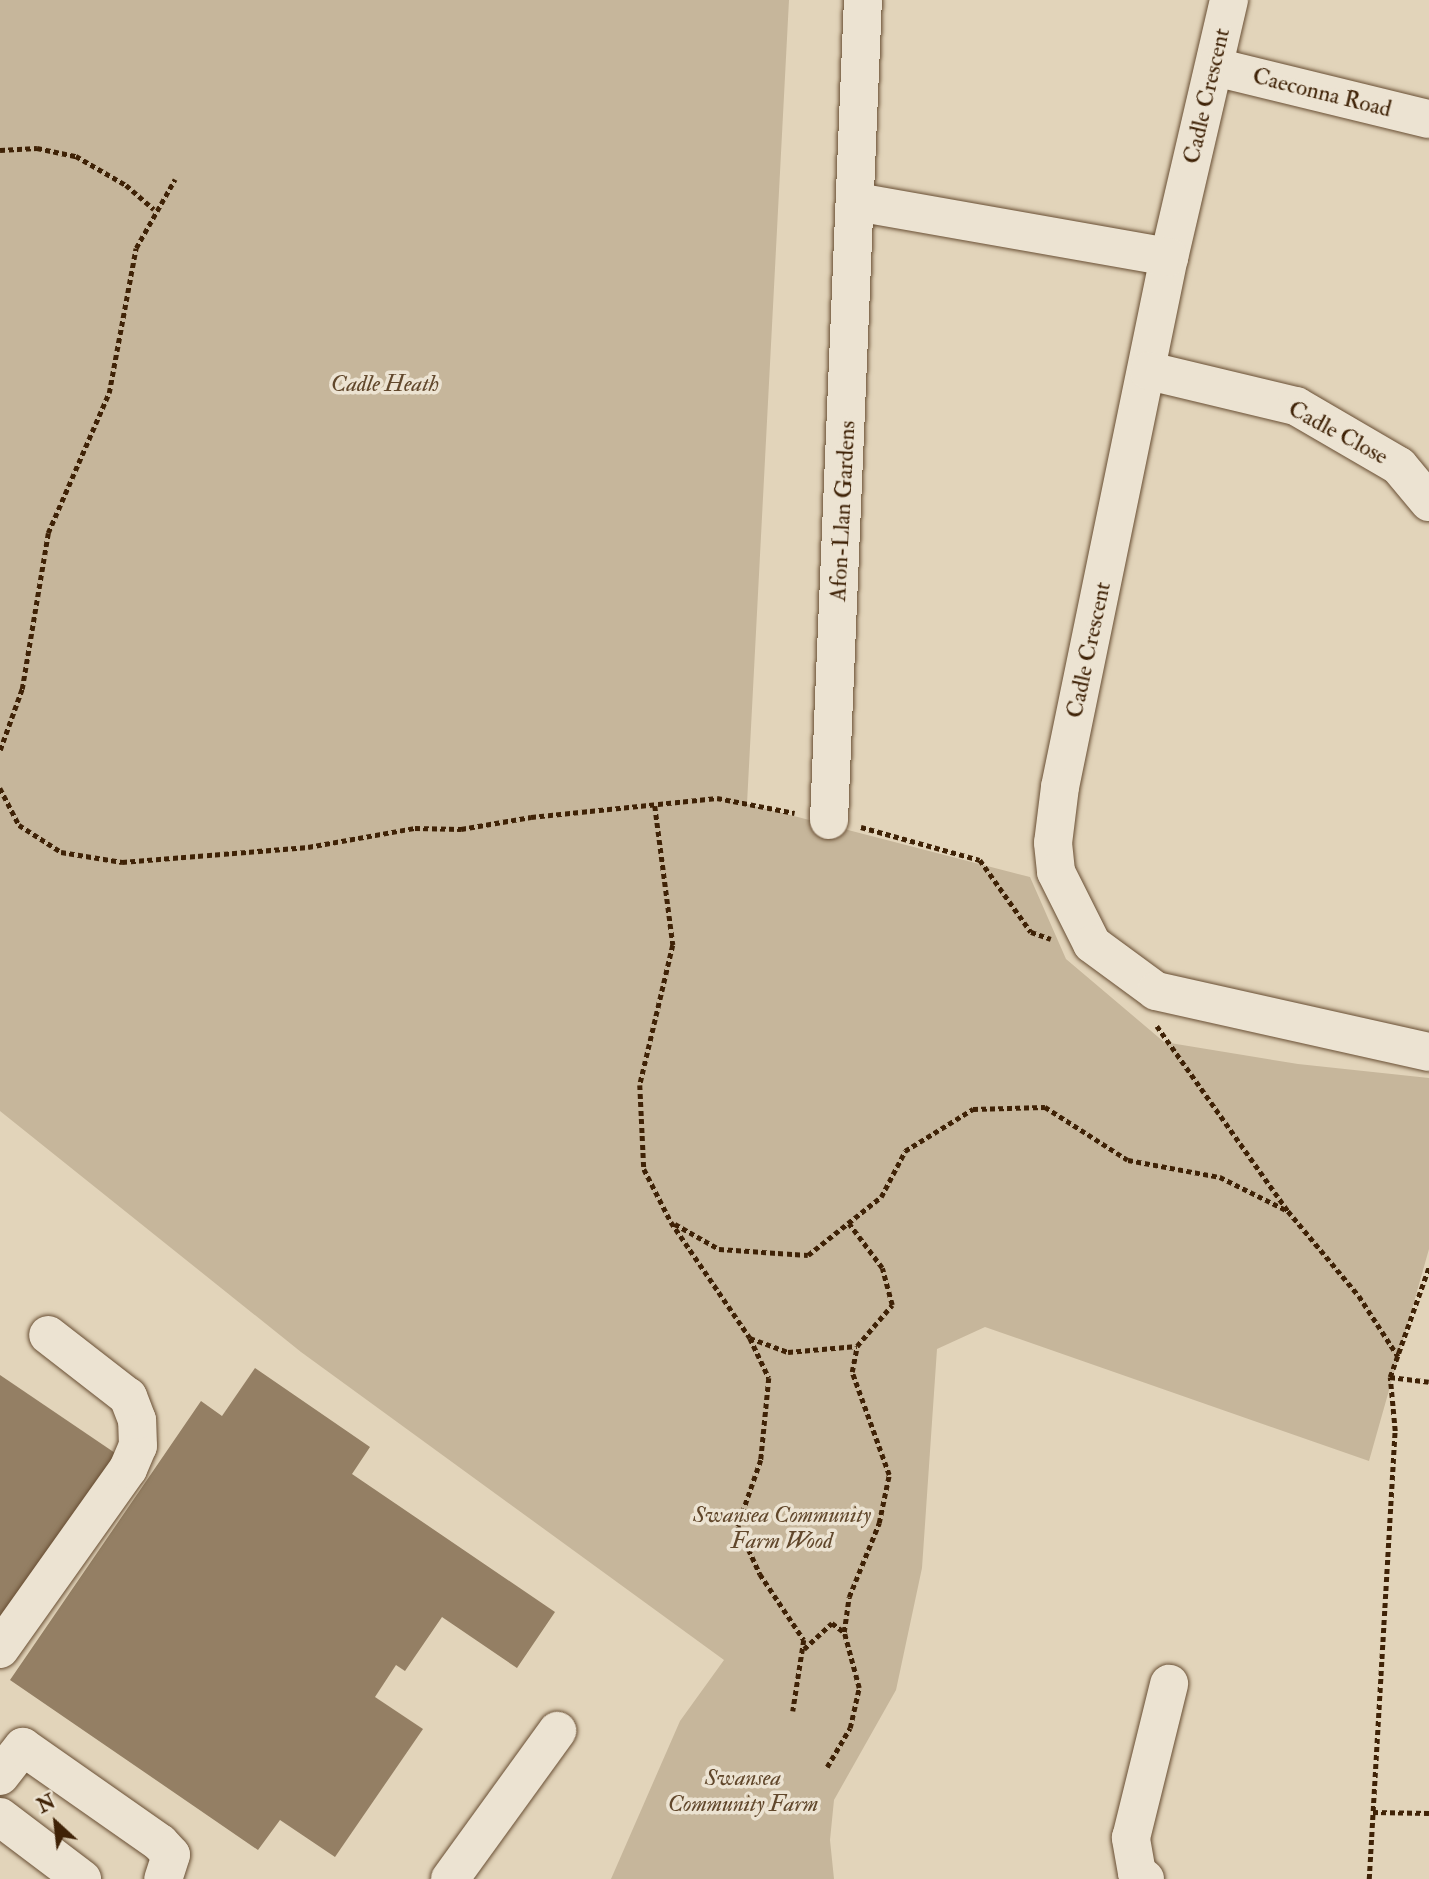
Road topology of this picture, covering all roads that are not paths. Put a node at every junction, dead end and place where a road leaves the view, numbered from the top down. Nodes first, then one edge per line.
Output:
1 (863, 0) edge
2 (1228, 0) edge
3 (1215, 67) junction
4 (1429, 119) edge
5 (857, 202) junction
6 (1169, 257) junction
7 (1149, 372) junction
8 (1429, 502) edge
9 (829, 820) road end
10 (1429, 1052) edge
11 (48, 1335) dead end
12 (0, 1649) edge
13 (1169, 1684) dead end
14 (557, 1731) dead end
15 (0, 1776) edge
16 (0, 1817) edge
17 (167, 1867) edge
18 (82, 1879) edge
19 (450, 1879) edge
20 (1145, 1879) edge

1 - 5 street, Afon-Llan Gardens
2 - 3 street, Cadle Crescent
3 - 4 street, Caeconna Road
3 - 6 street, Cadle Crescent
5 - 6 street
5 - 9 street, Afon-Llan Gardens
6 - 7 street, Cadle Crescent
7 - 8 street, Cadle Close
7 - 10 street, Cadle Crescent
11 - 12 street
13 - 20 street
14 - 19 street
15 - 17 street
16 - 18 street

